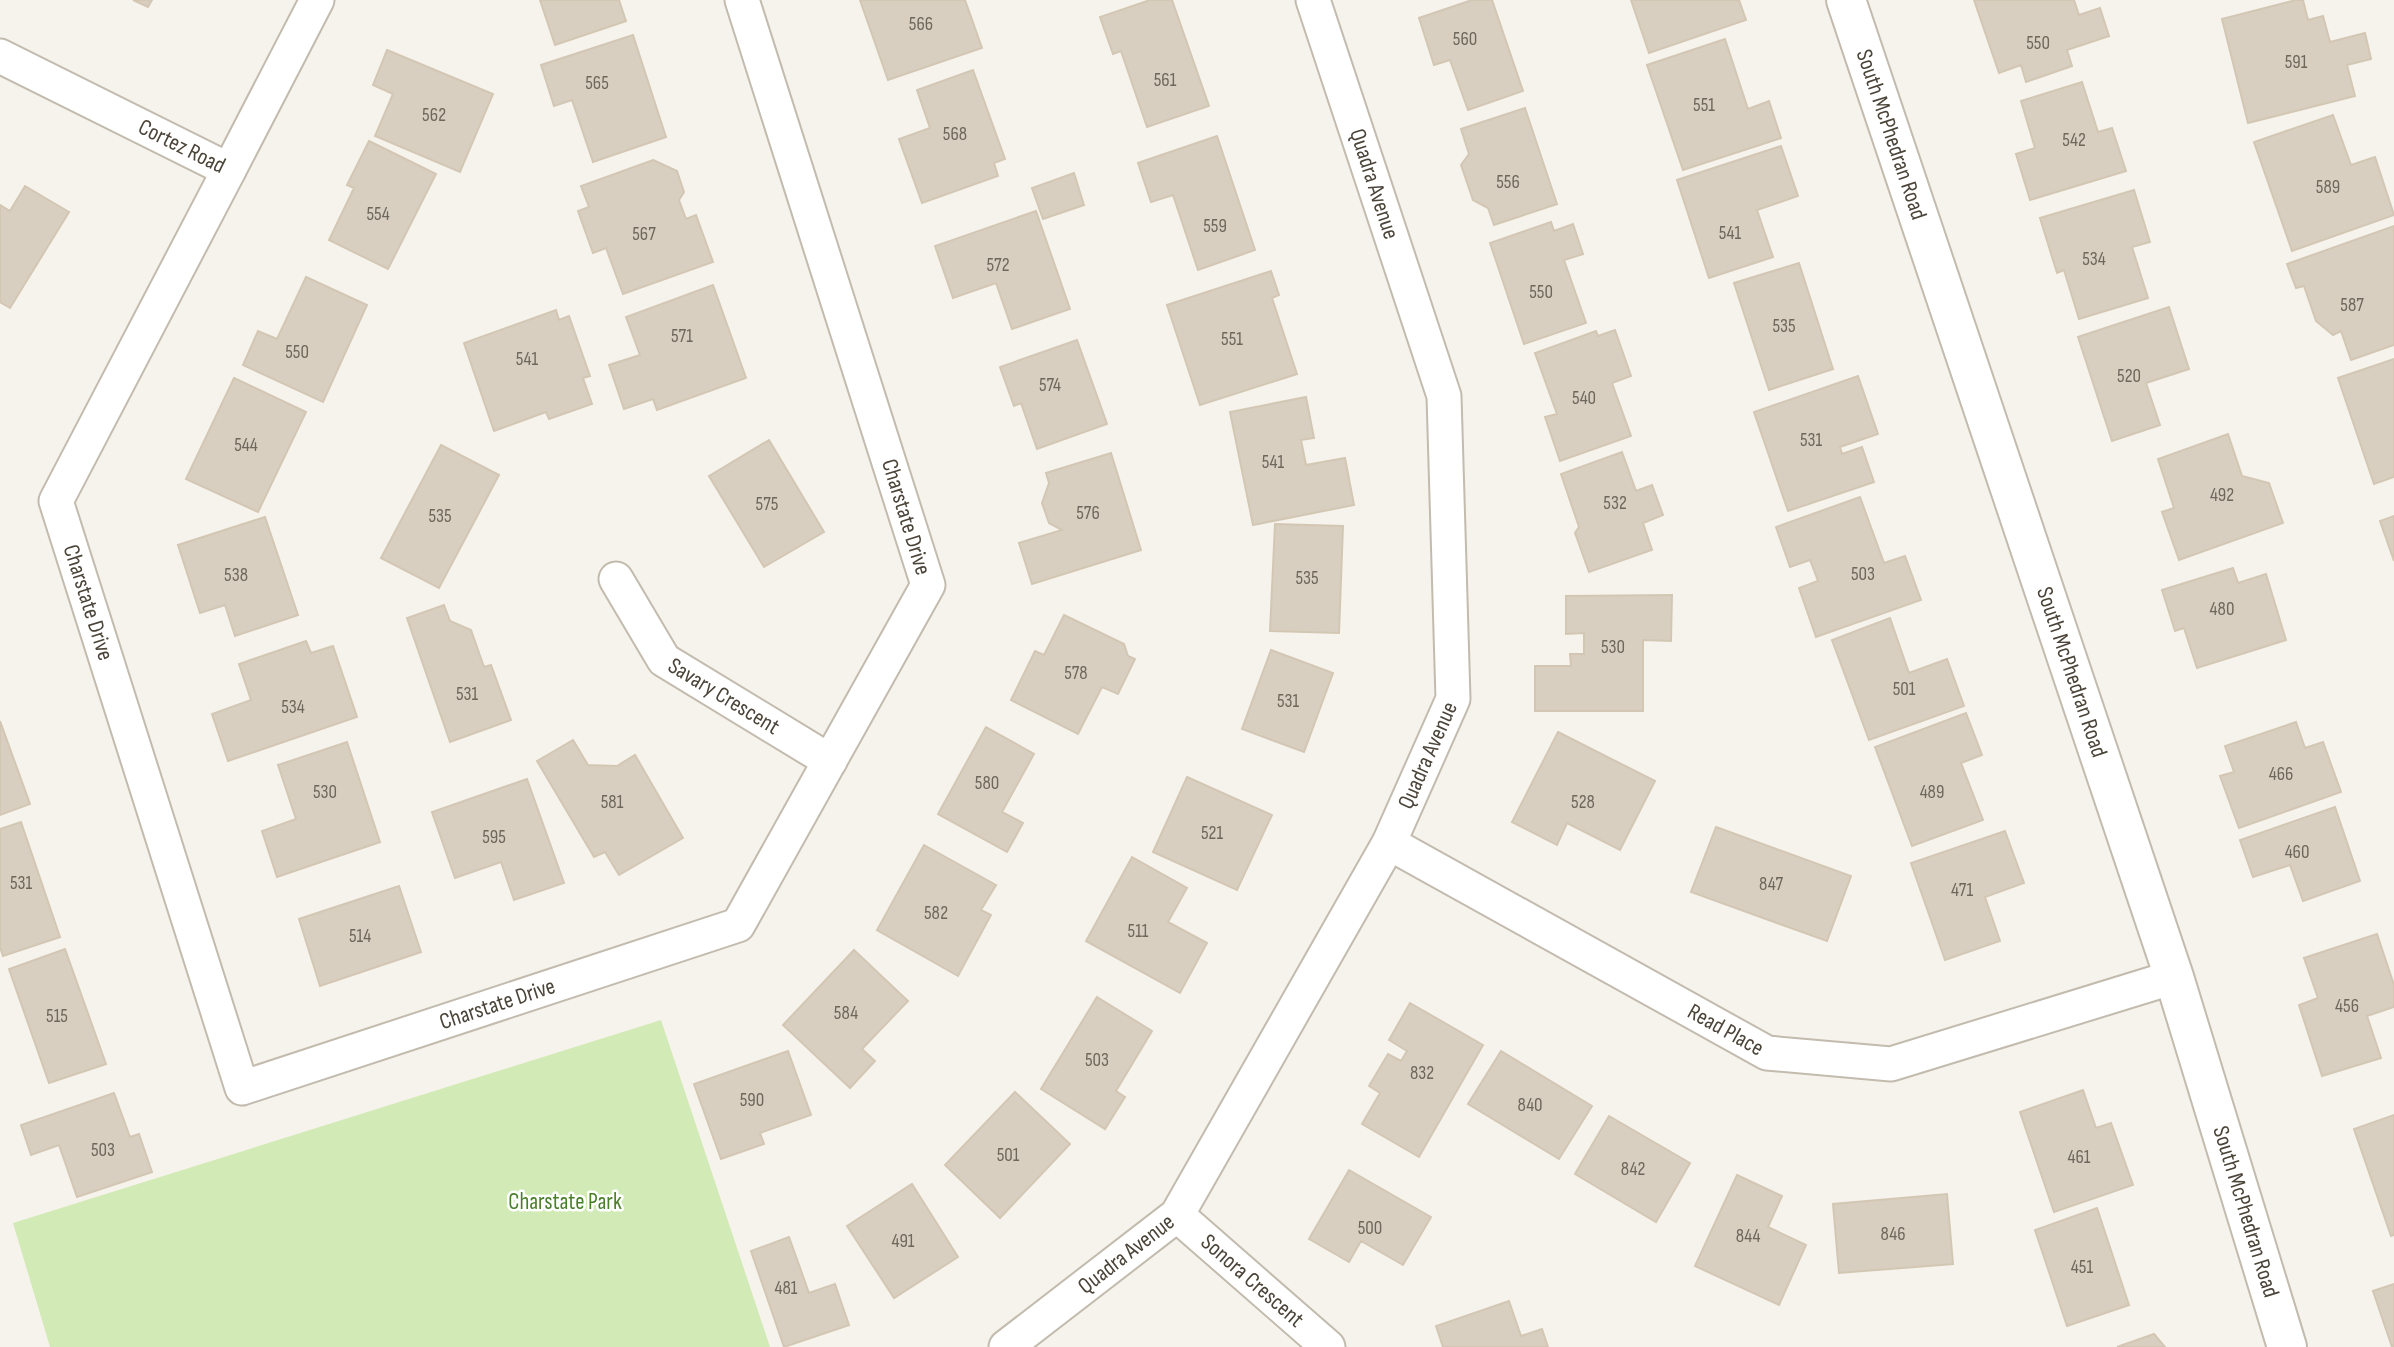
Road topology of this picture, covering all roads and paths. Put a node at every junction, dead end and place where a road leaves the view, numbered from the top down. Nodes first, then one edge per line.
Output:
1 (317, 0) edge
2 (743, 0) edge
3 (1313, 0) edge
4 (1846, 0) edge
5 (0, 56) edge
6 (229, 170) junction
7 (617, 579) dead end
8 (830, 761) junction
9 (1389, 844) junction
10 (2174, 977) junction
11 (1177, 1215) junction
12 (1006, 1347) edge
13 (1328, 1347) edge
14 (2287, 1347) edge

1 - 6 street, Cortez Road
2 - 8 street, Charstate Drive
3 - 9 street, Quadra Avenue
4 - 10 street, South McPhedran Road
5 - 6 street, Cortez Road
6 - 8 street, Charstate Drive
7 - 8 street, Savary Crescent
9 - 10 street, Read Place
9 - 11 street, Quadra Avenue
10 - 14 street, South McPhedran Road
11 - 12 street, Quadra Avenue
11 - 13 street, Sonora Crescent

